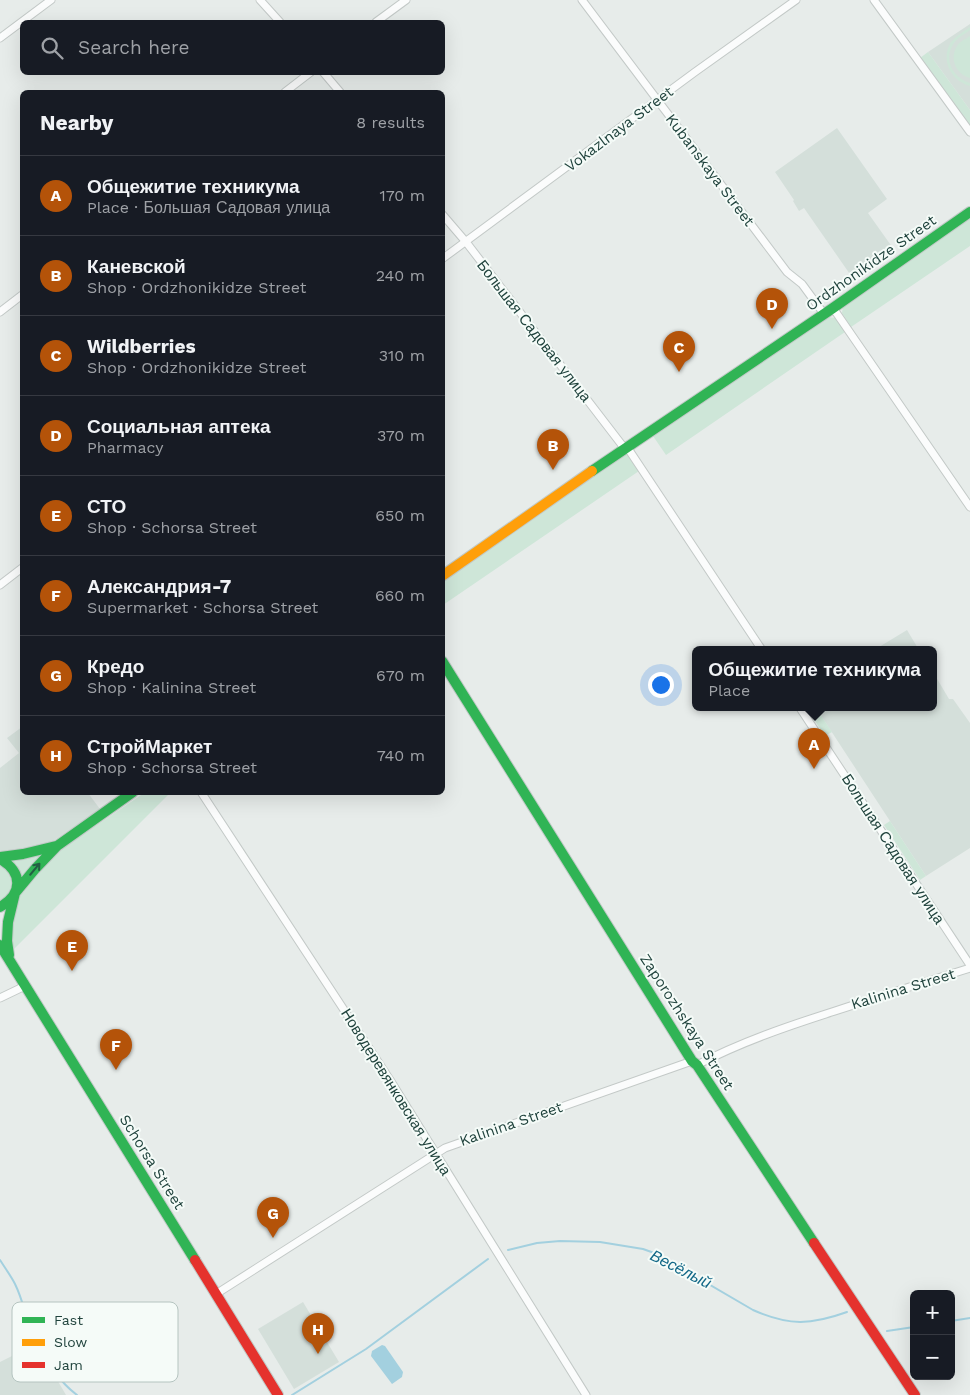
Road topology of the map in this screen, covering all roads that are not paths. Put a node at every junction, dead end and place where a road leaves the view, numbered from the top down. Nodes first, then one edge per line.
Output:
1 (50, 0) edge
2 (260, 0) edge
3 (406, 0) edge
4 (582, 0) edge
5 (796, 0) edge
6 (874, 0) edge
7 (23, 20) edge
8 (278, 20) edge
9 (379, 20) edge
10 (20, 22) edge
11 (0, 37) edge
12 (307, 75) edge
13 (326, 75) edge
14 (288, 90) edge
15 (338, 90) edge
16 (658, 101) junction
17 (970, 132) edge
18 (970, 212) edge
19 (445, 218) edge
20 (466, 242) junction
21 (445, 257) edge
22 (20, 297) edge
23 (828, 311) junction
24 (0, 312) edge
25 (626, 448) junction
26 (970, 507) edge
27 (20, 570) edge
28 (445, 574) edge
29 (0, 585) edge
30 (759, 646) edge
31 (445, 665) edge
32 (802, 711) edge
33 (129, 795) edge
34 (202, 795) edge
35 (57, 846) junction
36 (0, 858) edge
37 (16, 894) junction
38 (0, 907) edge
39 (0, 945) edge
40 (10, 961) junction
41 (970, 967) edge
42 (25, 986) junction
43 (0, 998) edge
44 (695, 1063) junction
45 (436, 1155) junction
46 (216, 1294) junction
47 (278, 1395) edge
48 (586, 1395) edge
49 (916, 1395) edge

1 - 7 street
2 - 8 street
3 - 9 street
4 - 16 street, Kubanskaya Street
5 - 16 street, Vokazlnaya Street
6 - 17 street
10 - 11 street
12 - 14 street
13 - 15 street
16 - 20 street, Vokazlnaya Street
16 - 23 street, Kubanskaya Street
18 - 23 main road, Ordzhonikidze Street
19 - 20 street, Большая Садовая улица
20 - 21 street, Vokazlnaya Street
20 - 25 street, Большая Садовая улица
22 - 24 street
23 - 25 main road, Ordzhonikidze Street
23 - 26 street, Kubanskaya Street
25 - 28 main road, Ordzhonikidze Street
25 - 30 street, Большая Садовая улица
27 - 29 street
31 - 44 main road, Zaporozhskaya Street
32 - 41 street, Большая Садовая улица
33 - 35 main road
34 - 45 street, Новодеревянковская улица
35 - 36 main road
37 -> 35 main road
36 - 37 main road
37 - 38 main road
37 - 40 main road
39 - 40 main road, Schorsa Street
40 - 42 main road, Schorsa Street
41 - 44 street, Kalinina Street
42 - 43 street
42 - 46 main road, Schorsa Street
44 - 45 street, Kalinina Street
44 - 49 main road, Zaporozhskaya Street
45 - 46 street, Kalinina Street
45 - 48 street, Новодеревянковская улица
46 - 47 main road, Schorsa Street

